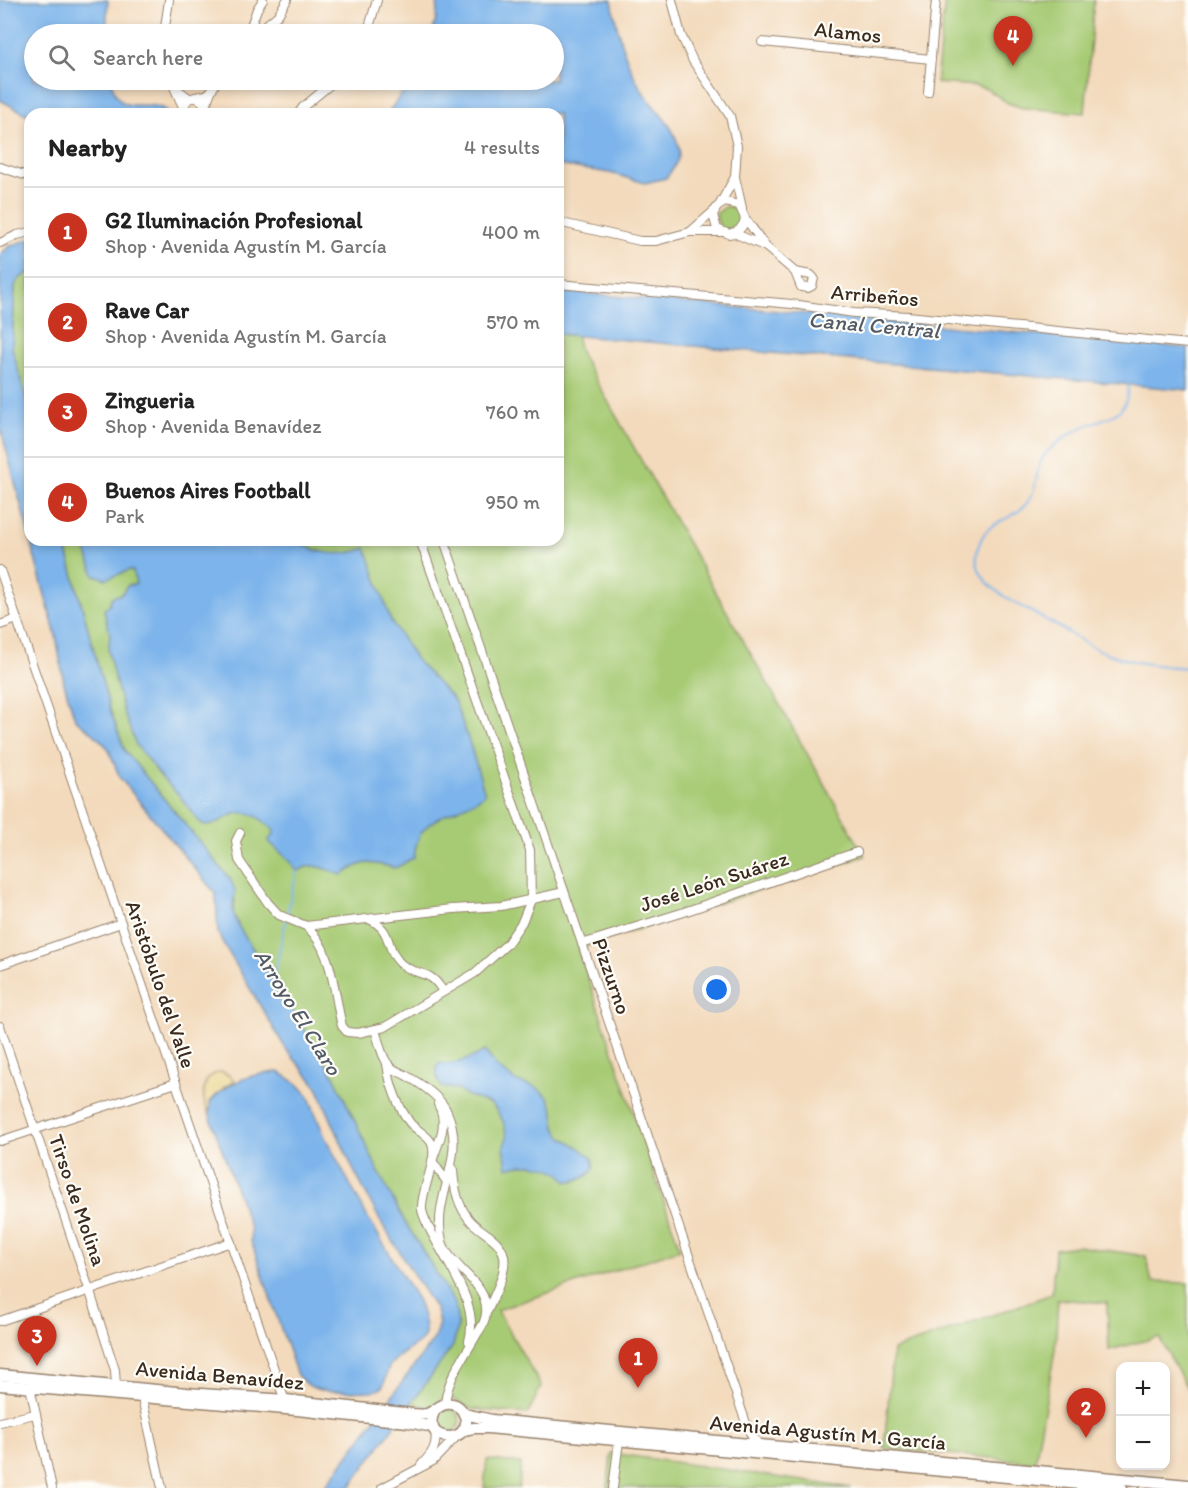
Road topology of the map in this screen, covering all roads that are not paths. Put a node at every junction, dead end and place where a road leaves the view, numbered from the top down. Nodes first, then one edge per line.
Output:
1 (169, 0) edge
2 (263, 0) edge
3 (287, 0) edge
4 (377, 0) edge
5 (672, 0) edge
6 (936, 0) edge
7 (254, 17) junction
8 (165, 24) edge
9 (252, 24) edge
10 (259, 24) edge
11 (269, 24) edge
12 (370, 24) edge
13 (762, 42) dead end
14 (931, 59) junction
15 (175, 90) edge
16 (181, 90) edge
17 (324, 90) edge
18 (211, 91) joint
19 (928, 92) dead end
20 (192, 98) junction
21 (183, 108) edge
22 (185, 108) edge
23 (204, 108) edge
24 (205, 108) edge
25 (302, 108) edge
26 (0, 167) edge
27 (24, 175) edge
28 (735, 177) junction
29 (717, 207) junction
30 (742, 209) junction
31 (745, 218) junction
32 (564, 223) edge
33 (690, 232) junction
34 (721, 232) junction
35 (24, 233) edge
36 (734, 233) junction
37 (0, 243) edge
38 (766, 247) junction
39 (795, 272) dead end
40 (564, 285) edge
41 (1188, 344) edge
42 (422, 546) edge
43 (446, 546) edge
44 (0, 570) edge
45 (17, 619) junction
46 (0, 625) edge
47 (240, 833) dead end
48 (857, 852) dead end
49 (564, 892) junction
50 (531, 900) junction
51 (368, 919) junction
52 (121, 923) junction
53 (306, 926) junction
54 (582, 944) junction
55 (0, 965) edge
56 (443, 991) junction
57 (0, 1026) edge
58 (375, 1030) junction
59 (387, 1064) junction
60 (176, 1083) junction
61 (430, 1092) junction
62 (35, 1128) junction
63 (0, 1141) edge
64 (432, 1161) junction
65 (452, 1164) junction
66 (447, 1182) junction
67 (231, 1242) junction
68 (89, 1289) junction
69 (486, 1314) junction
70 (0, 1321) edge
71 (465, 1355) junction
72 (0, 1376) edge
73 (0, 1385) edge
74 (116, 1386) junction
75 (30, 1387) junction
76 (142, 1398) junction
77 (445, 1404) junction
78 (286, 1405) junction
79 (435, 1410) junction
80 (35, 1414) junction
81 (464, 1414) junction
82 (411, 1418) junction
83 (0, 1422) edge
84 (746, 1423) junction
85 (434, 1429) junction
86 (461, 1432) junction
87 (619, 1441) junction
88 (730, 1443) junction
89 (760, 1446) junction
90 (418, 1467) junction
91 (1188, 1485) edge
92 (52, 1488) edge
93 (162, 1488) edge
94 (382, 1488) edge
95 (613, 1488) edge
96 (1122, 1488) edge

1 - 8 street
2 - 7 street
3 - 11 street
4 - 12 street
5 - 28 street
6 - 14 street
7 - 9 street
7 - 10 street
13 - 14 street, Alamos
14 - 19 street
15 - 21 street
16 - 20 street
17 - 25 street
18 - 20 street
18 - 24 street
20 - 22 street
20 - 23 street
26 - 27 street
28 - 29 street
28 - 30 street
29 - 30 street
29 - 33 street
29 - 34 street
30 - 31 street
31 - 36 street
31 - 38 street
32 - 33 street
33 - 34 street
34 - 36 street
35 - 37 street
36 - 38 street
38 - 39 street
40 - 41 street, Arribeños
42 - 50 street
43 - 49 street, Pizzurno
44 - 45 street, Aristóbulo del Valle
45 - 46 street
45 - 52 street, Aristóbulo del Valle
47 - 53 street
48 - 54 street, José León Suárez
49 - 50 street
49 - 54 street, Pizzurno
50 - 51 street
50 - 56 street
51 - 53 street
51 - 56 street
52 - 55 street
52 - 60 street, Aristóbulo del Valle
53 - 58 street
54 - 84 street, Pizzurno
56 - 58 street
57 - 62 street, Tirso de Molina
58 - 59 street
59 - 61 street
59 - 64 street
60 - 62 street
60 - 67 street, Aristóbulo del Valle
61 - 64 street
61 - 65 street
62 - 63 street
62 - 68 street, Tirso de Molina
64 - 66 street
64 - 71 street
65 - 66 street
65 - 69 street
66 - 69 street
67 - 68 street
67 - 78 street, Aristóbulo del Valle
68 - 70 street
68 - 74 street, Tirso de Molina
69 - 71 street
71 - 77 street
72 - 74 main road, Avenida Benavídez
73 - 75 main road, Avenida Benavídez
74 - 78 main road, Avenida Benavídez
75 - 76 main road, Avenida Benavídez
75 - 80 street
76 - 78 main road, Avenida Benavídez
76 - 93 street
77 - 79 main road
77 - 81 main road
78 - 82 main road, Avenida Benavídez
79 - 82 main road, Avenida Benavídez
79 - 85 main road
80 - 83 street
80 - 92 street
81 - 86 main road
81 - 88 main road, Avenida Agustín M. García
82 - 85 main road, Avenida Benavídez
84 - 88 street
84 - 89 street, Pizzurno
85 - 86 main road
85 - 90 street
86 - 87 main road, Avenida Agustín M. García
86 - 90 street
87 - 95 street
87 - 96 main road, Avenida Agustín M. García
88 - 89 main road, Avenida Agustín M. García
89 - 91 main road, Avenida Agustín M. García
90 - 94 street

